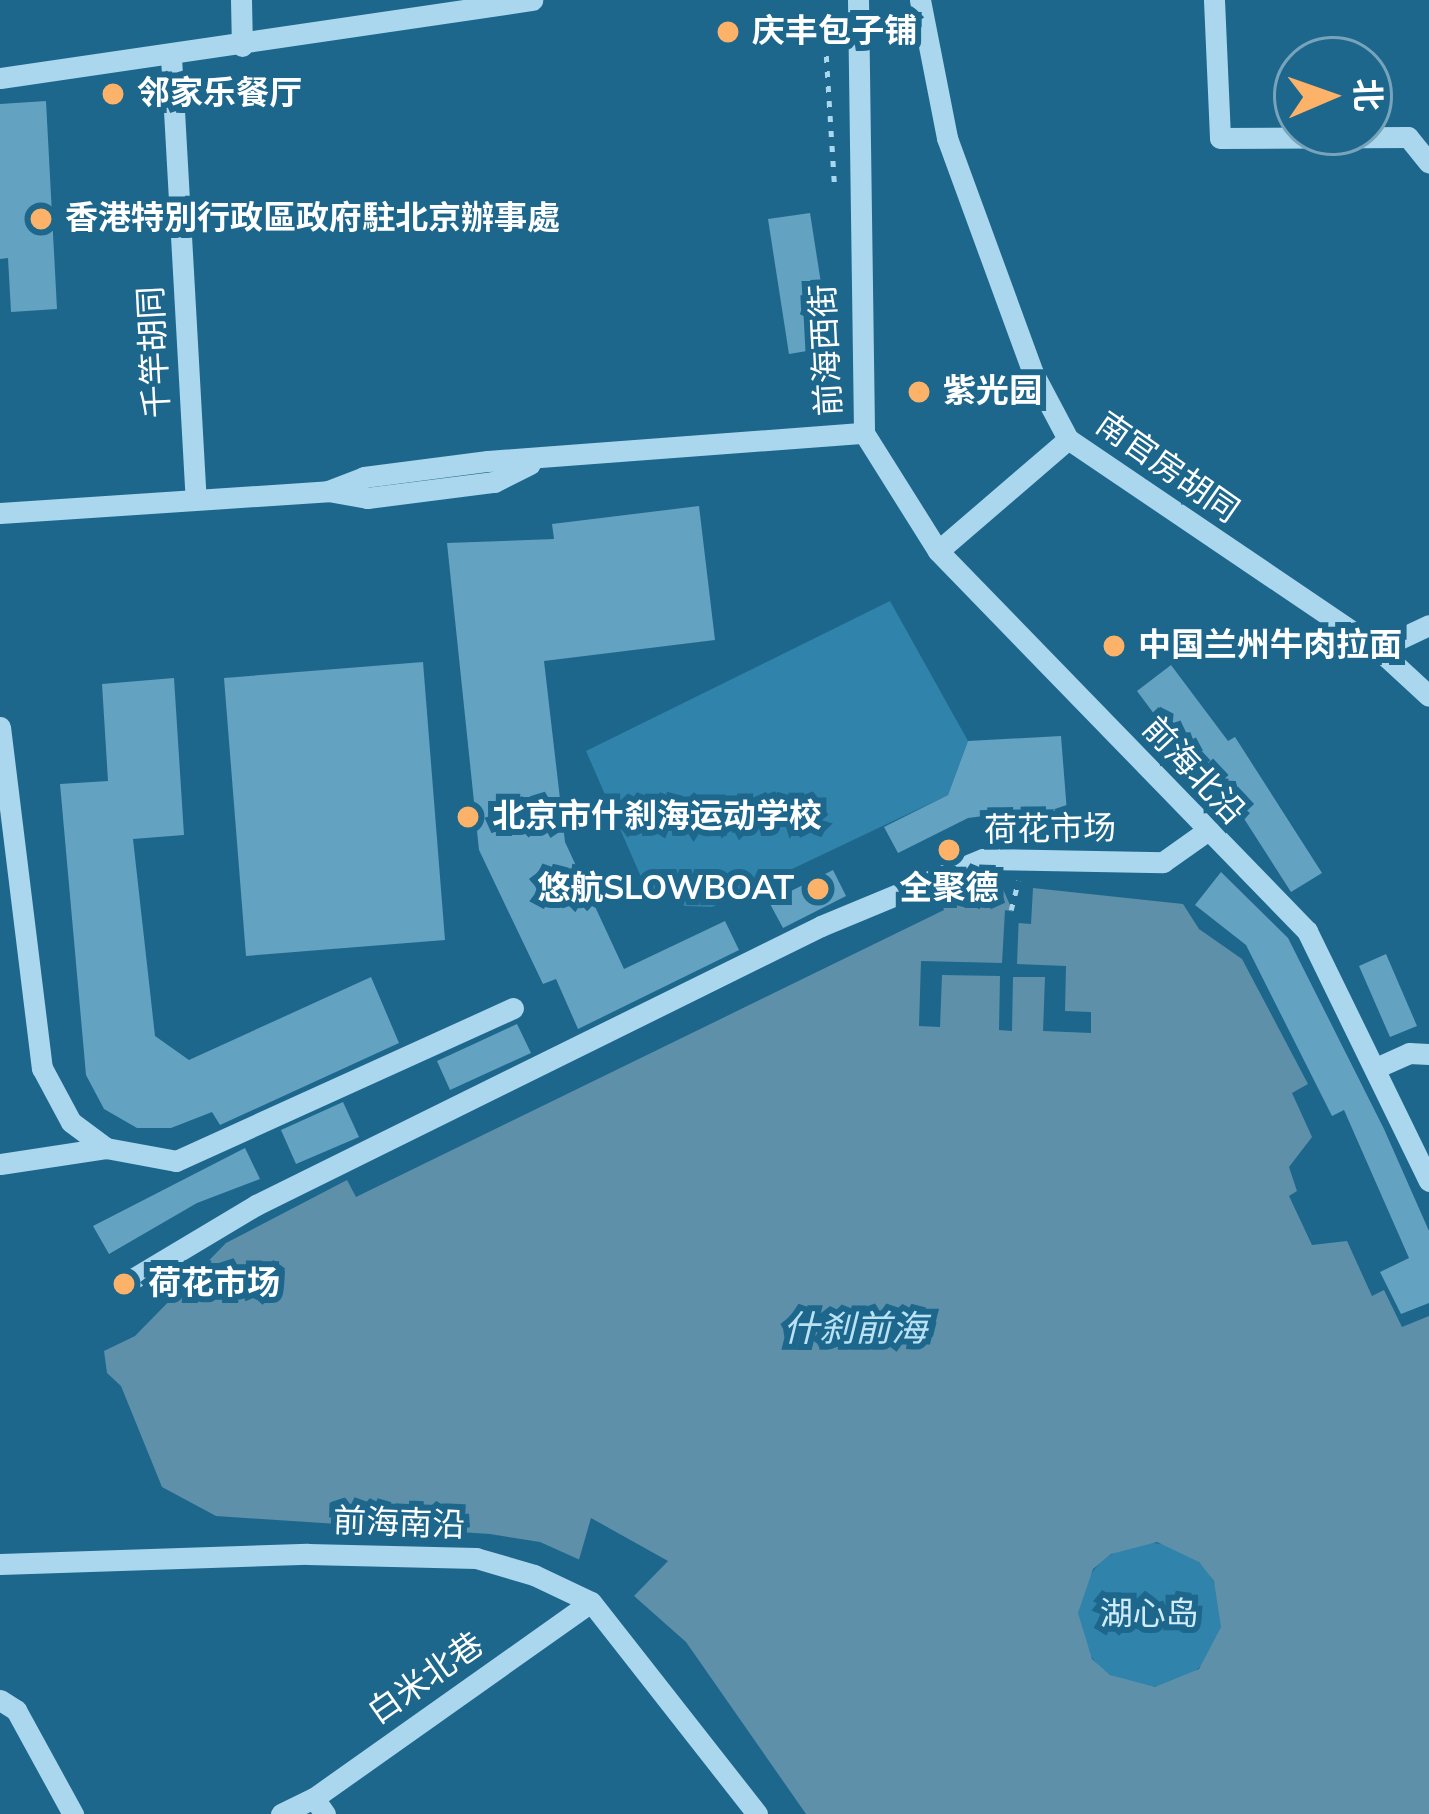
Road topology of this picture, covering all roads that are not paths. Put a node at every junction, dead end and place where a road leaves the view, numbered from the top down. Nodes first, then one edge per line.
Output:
1 (242, 0) edge
2 (532, 0) edge
3 (858, 0) edge
4 (920, 0) edge
5 (1214, 0) edge
6 (242, 46) junction
7 (171, 57) junction
8 (0, 78) edge
9 (1429, 163) edge
10 (864, 433) junction
11 (1068, 439) junction
12 (196, 499) junction
13 (0, 513) edge
14 (938, 551) junction
15 (1429, 625) edge
16 (1378, 650) junction
17 (1429, 696) edge
18 (0, 727) edge
19 (1204, 833) junction
20 (513, 1008) dead end
21 (1429, 1054) edge
22 (1378, 1067) junction
23 (106, 1148) junction
24 (0, 1164) edge
25 (1429, 1180) edge
26 (124, 1284) dead end
27 (0, 1564) edge
28 (591, 1602) junction
29 (0, 1700) edge
30 (319, 1806) edge
31 (73, 1814) edge
32 (281, 1814) edge
33 (757, 1814) edge

1 - 6 street
2 - 6 street
3 - 10 street, 前海西街
4 - 11 street, 南官房胡同
5 - 9 street
6 - 7 street
7 - 8 street
7 - 12 street, 千竿胡同
10 - 12 street, 前海西街
10 - 14 street, 前海北沿
11 - 14 street
11 - 16 street, 南官房胡同
12 - 13 street, 前海西街
14 - 19 street, 前海北沿
15 - 16 street
16 - 17 street, 南官房胡同
18 - 23 street
19 - 22 street, 前海北沿
19 - 26 street, 荷花市场
20 - 23 street
21 - 22 street
22 - 25 street, 前海北沿
23 - 24 street
27 - 28 street, 前海南沿
28 - 30 street, 白米北巷
28 - 33 street
29 - 31 street
30 - 32 street, 白米北巷

